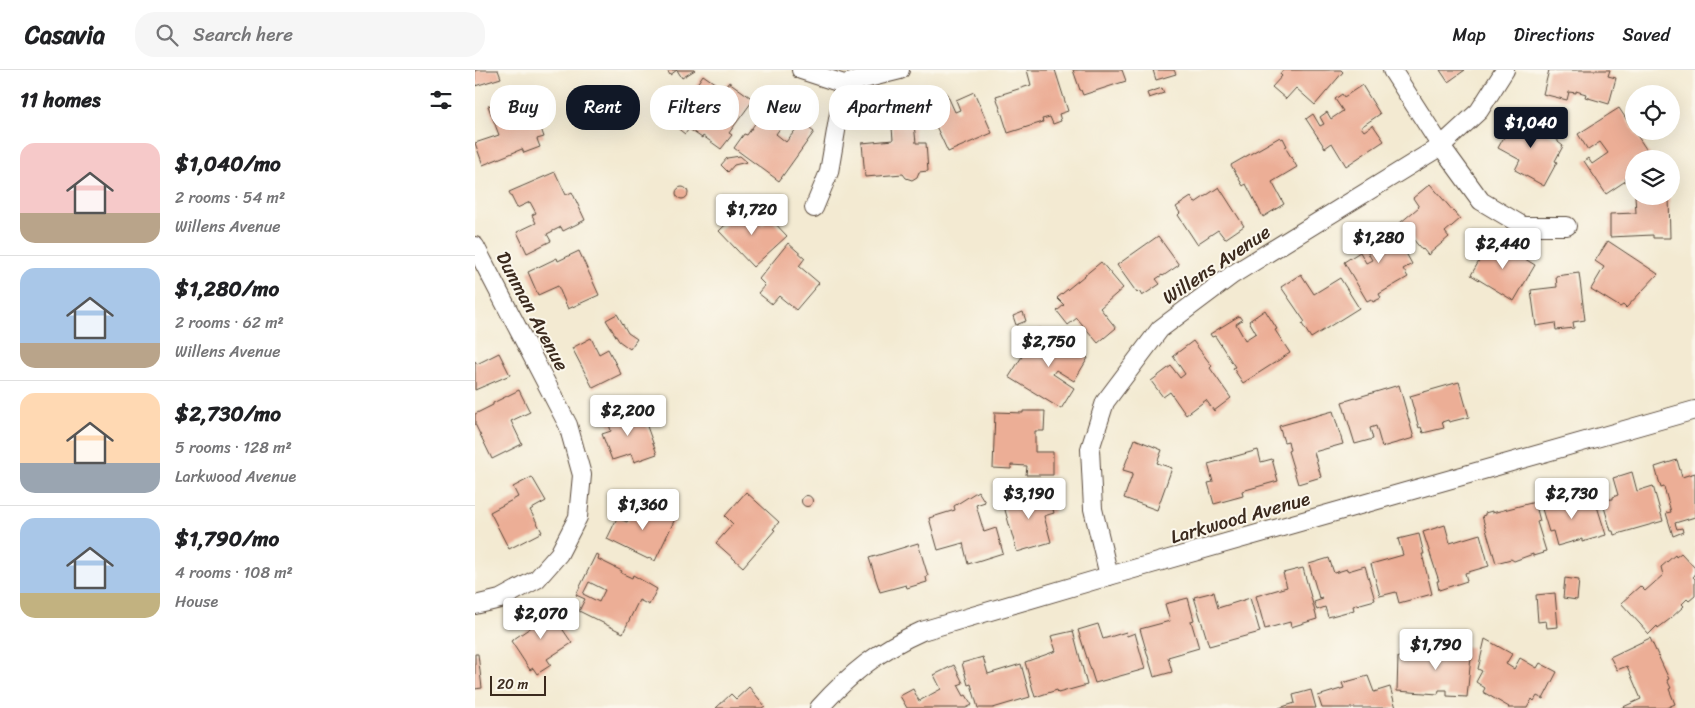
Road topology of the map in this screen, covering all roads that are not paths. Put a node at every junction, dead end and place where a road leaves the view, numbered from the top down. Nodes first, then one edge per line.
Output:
1 (801, 70) edge
2 (900, 70) edge
3 (1392, 70) edge
4 (1505, 70) edge
5 (844, 84) junction
6 (1441, 146) junction
7 (814, 208) dead end
8 (1567, 226) dead end
9 (475, 246) edge
10 (1695, 410) edge
11 (1109, 576) junction
12 (475, 605) edge
13 (819, 708) edge

1 - 5 street
2 - 5 street
3 - 6 street
4 - 6 street, Willens Avenue
5 - 7 street
6 - 8 street
6 - 11 street, Willens Avenue
9 - 12 street, Dunman Avenue
10 - 11 street, Larkwood Avenue
11 - 13 street, Larkwood Avenue

